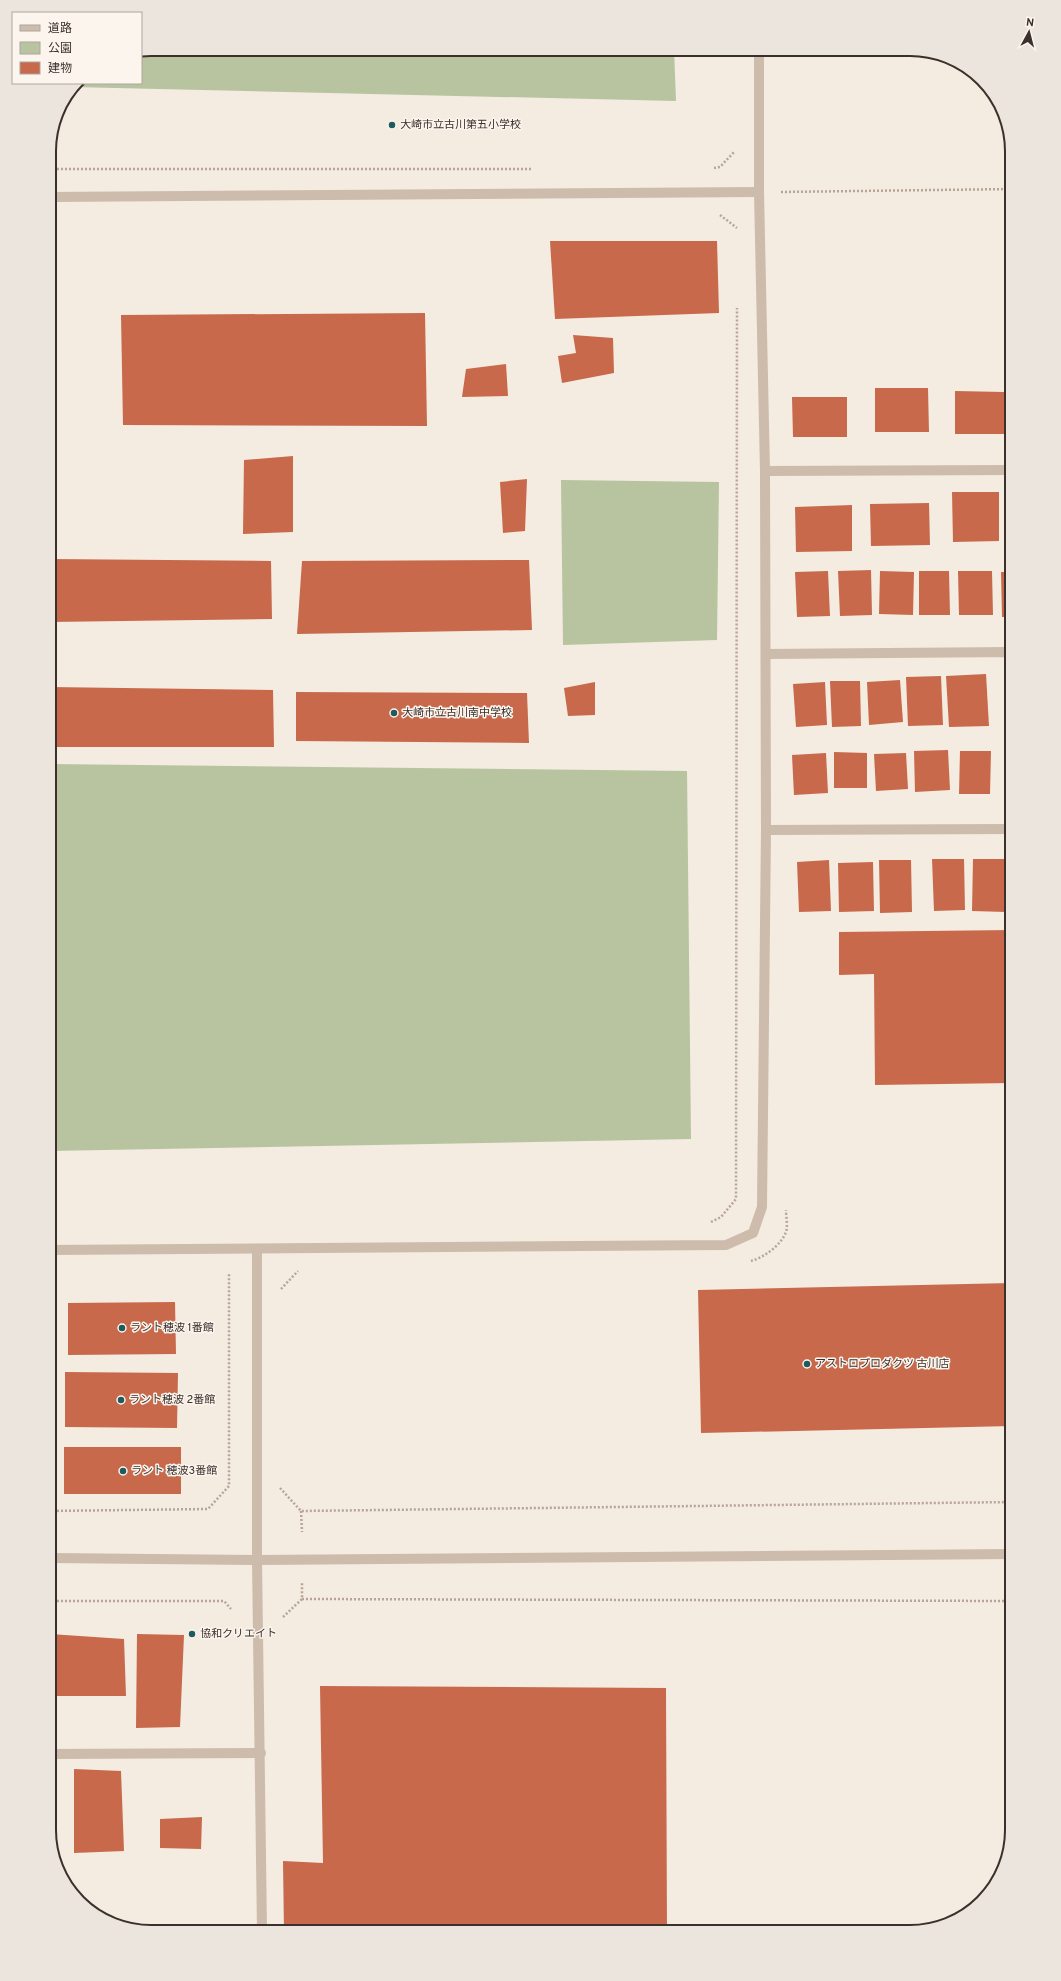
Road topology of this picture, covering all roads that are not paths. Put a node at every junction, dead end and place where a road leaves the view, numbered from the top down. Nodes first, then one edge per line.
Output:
1 (759, 56) edge
2 (759, 192) junction
3 (56, 198) edge
4 (1005, 470) edge
5 (765, 471) junction
6 (1005, 652) edge
7 (766, 654) junction
8 (1005, 829) edge
9 (766, 830) junction
10 (257, 1249) junction
11 (56, 1250) edge
12 (1005, 1554) edge
13 (56, 1558) edge
14 (257, 1560) junction
15 (261, 1753) junction
16 (56, 1754) edge
17 (262, 1925) edge

1 - 2 street
2 - 3 street
2 - 5 street
4 - 5 street
5 - 7 street
6 - 7 street
7 - 9 street
8 - 9 street
9 - 10 street
10 - 11 street
10 - 14 street
12 - 14 street
13 - 14 street
14 - 15 street
15 - 16 street
15 - 17 street

